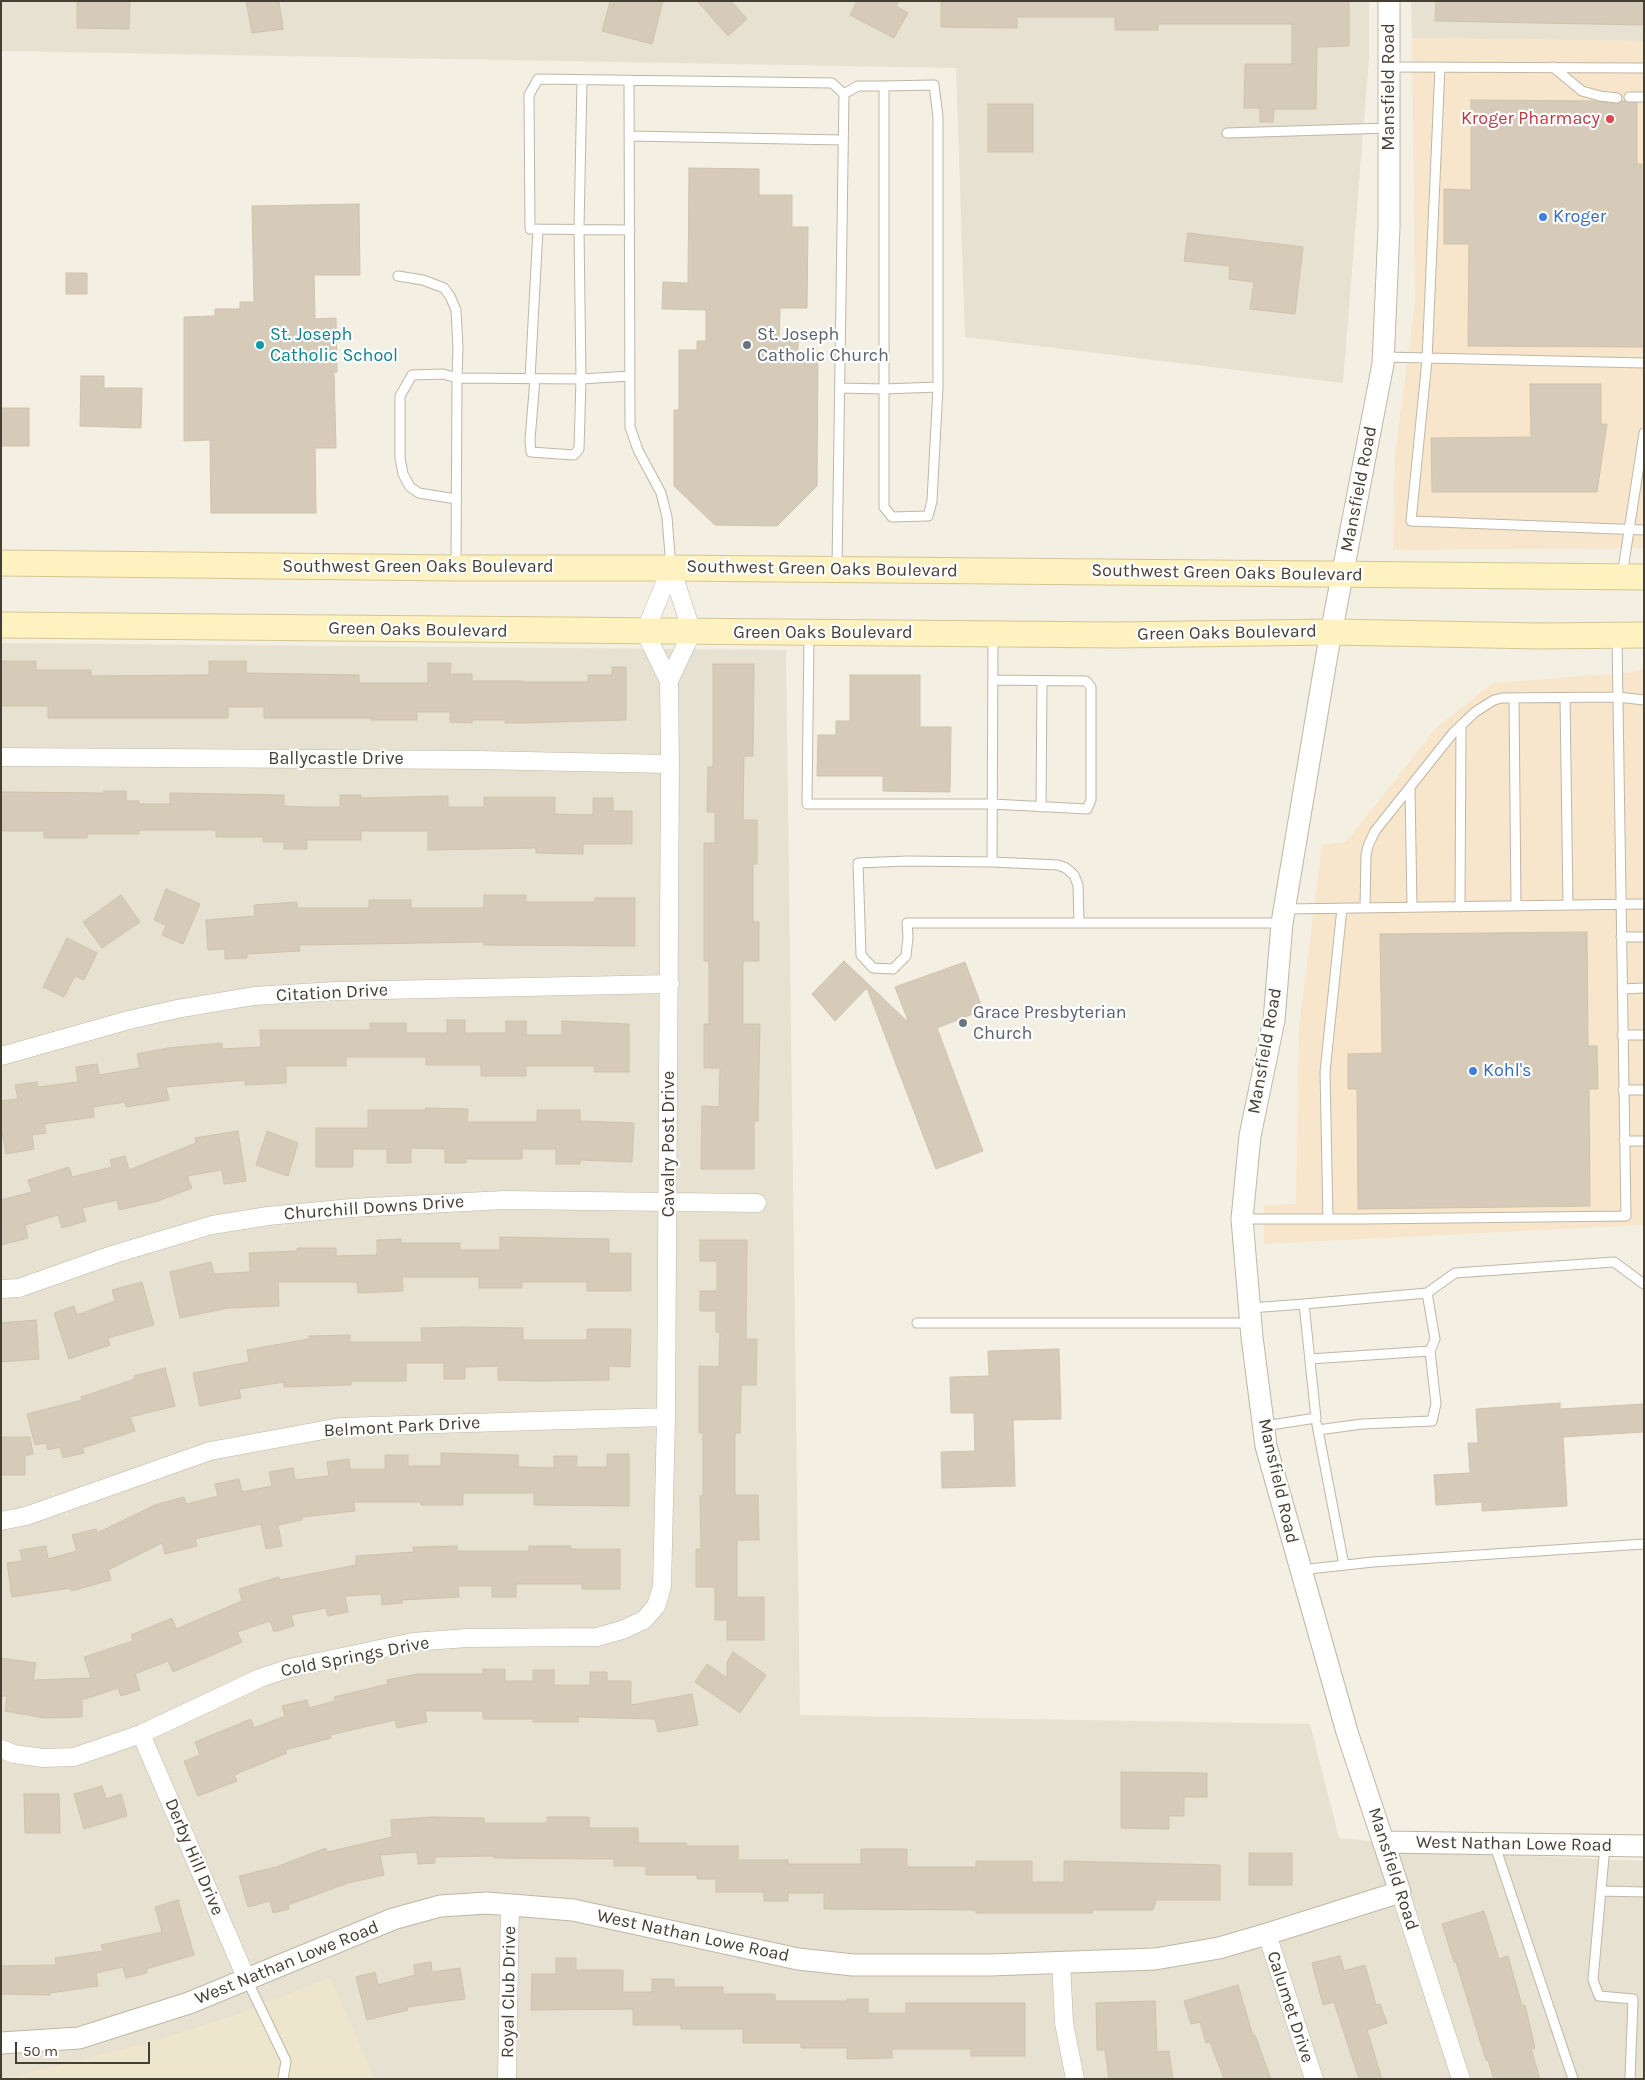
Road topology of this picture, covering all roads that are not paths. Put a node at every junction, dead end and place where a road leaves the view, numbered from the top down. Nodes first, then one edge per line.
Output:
1 (1389, 1) edge
2 (1389, 68) junction
3 (1440, 68) junction
4 (1553, 68) junction
5 (1644, 68) edge
6 (582, 80) junction
7 (629, 80) junction
8 (884, 86) junction
9 (844, 94) junction
10 (1617, 98) dead end
11 (1629, 98) dead end
12 (1644, 98) edge
13 (1389, 128) junction
14 (1227, 133) dead end
15 (629, 136) junction
16 (843, 140) junction
17 (538, 229) junction
18 (579, 230) junction
19 (630, 230) junction
20 (398, 276) dead end
21 (1384, 358) junction
22 (1427, 360) junction
23 (1644, 363) edge
24 (630, 376) junction
25 (456, 378) junction
26 (533, 379) junction
27 (581, 379) junction
28 (938, 387) junction
29 (840, 388) junction
30 (884, 389) junction
31 (1644, 433) edge
32 (456, 499) junction
33 (1628, 530) junction
34 (1644, 530) edge
35 (1, 563) edge
36 (456, 568) junction
37 (671, 568) junction
38 (837, 570) junction
39 (1343, 574) junction
40 (1633, 577) edge
41 (1, 625) edge
42 (645, 632) junction
43 (692, 632) junction
44 (1332, 632) junction
45 (809, 633) junction
46 (993, 634) junction
47 (1644, 634) edge
48 (1617, 635) junction
49 (993, 680) junction
50 (1042, 681) junction
51 (669, 682) junction
52 (1618, 697) junction
53 (1514, 698) junction
54 (1565, 698) junction
55 (1644, 700) edge
56 (1461, 725) junction
57 (1, 757) edge
58 (670, 764) junction
59 (1410, 788) junction
60 (992, 804) junction
61 (1041, 806) junction
62 (992, 862) junction
63 (1621, 904) junction
64 (1644, 904) edge
65 (1568, 905) junction
66 (1516, 906) junction
67 (1412, 907) junction
68 (1460, 907) junction
69 (1342, 908) junction
70 (1365, 908) junction
71 (1283, 916) junction
72 (1079, 923) junction
73 (1621, 937) junction
74 (1644, 937) edge
75 (670, 984) junction
76 (1644, 988) edge
77 (1622, 989) junction
78 (1622, 1035) junction
79 (1644, 1035) edge
80 (1, 1056) edge
81 (1623, 1090) junction
82 (1644, 1090) edge
83 (1624, 1141) junction
84 (1644, 1141) edge
85 (669, 1202) junction
86 (757, 1203) dead end
87 (1242, 1219) junction
88 (1328, 1220) junction
89 (1644, 1284) edge
90 (1, 1288) edge
91 (1426, 1293) junction
92 (1304, 1304) junction
93 (1250, 1316) junction
94 (917, 1323) dead end
95 (1430, 1351) junction
96 (1310, 1359) junction
97 (666, 1417) junction
98 (1316, 1418) junction
99 (1263, 1426) junction
100 (1318, 1430) junction
101 (1, 1521) edge
102 (1644, 1544) edge
103 (1344, 1565) junction
104 (1300, 1570) junction
105 (656, 1606) joint
106 (141, 1734) junction
107 (1, 1750) edge
108 (1384, 1842) junction
109 (1494, 1843) junction
110 (1606, 1845) junction
111 (1644, 1846) edge
112 (1601, 1891) junction
113 (1400, 1892) junction
114 (1644, 1892) edge
115 (510, 1904) junction
116 (1267, 1934) junction
117 (1061, 1962) junction
118 (247, 1980) junction
119 (1, 2043) edge
120 (282, 2079) edge
121 (507, 2079) edge
122 (1075, 2079) edge
123 (1314, 2079) edge
124 (1462, 2079) edge
125 (1573, 2079) edge
126 (1630, 2079) edge

1 - 2 street, Mansfield Road
2 - 3 lane
2 - 13 street, Mansfield Road
3 - 4 lane
3 - 22 lane
4 - 5 lane
4 - 10 lane
6 - 7 lane
6 - 17 lane
6 - 18 lane
7 - 9 lane
7 - 15 lane
8 - 9 lane
8 - 28 lane
8 - 30 lane
9 - 16 lane
11 - 12 lane
13 - 14 lane
13 - 21 street, Mansfield Road
15 - 16 lane
15 - 19 lane
16 - 29 lane
17 - 18 lane
17 - 26 lane
18 - 19 lane
18 - 27 lane
19 - 24 lane
20 - 25 lane
21 - 22 lane
21 - 39 street, Mansfield Road
22 - 23 lane
22 - 33 lane
24 - 27 lane
24 - 37 lane
25 - 26 lane
25 - 32 lane
25 - 32 lane
26 - 27 lane
26 - 27 lane
28 - 30 lane
28 - 30 lane
29 - 30 lane
29 - 38 lane
31 - 33 lane
32 - 36 lane
33 - 34 lane
33 - 40 lane
35 - 36 main road, Southwest Green Oaks Boulevard
36 - 37 main road, Southwest Green Oaks Boulevard
37 - 38 main road, Southwest Green Oaks Boulevard
37 - 42 street
37 - 43 street
38 - 39 main road, Southwest Green Oaks Boulevard
39 - 40 main road, Southwest Green Oaks Boulevard
39 - 44 street, Mansfield Road
41 - 42 main road, Green Oaks Boulevard
42 - 43 main road, Green Oaks Boulevard
42 - 51 street, Cavalry Post Drive
43 - 45 main road, Green Oaks Boulevard
43 - 51 street, Cavalry Post Drive
44 - 46 main road, Green Oaks Boulevard
44 - 48 main road, Green Oaks Boulevard
44 - 71 street, Mansfield Road
45 - 46 main road, Green Oaks Boulevard
45 - 60 lane
46 - 49 lane
47 - 48 main road, Green Oaks Boulevard
48 - 52 lane
49 - 50 lane
49 - 60 lane
50 - 61 lane
50 - 61 lane
51 - 58 street, Cavalry Post Drive
52 - 54 lane
52 - 55 lane
52 - 63 lane
53 - 54 lane
53 - 56 lane
53 - 66 lane
54 - 65 lane
56 - 59 lane
56 - 68 lane
57 - 58 street, Ballycastle Drive
58 - 75 street, Cavalry Post Drive
59 - 67 lane
59 - 70 lane
60 - 61 lane
60 - 62 lane
62 - 72 lane
62 - 72 lane
63 - 64 lane
63 - 65 lane
63 - 73 lane
65 - 66 lane
66 - 68 lane
67 - 68 lane
67 - 70 lane
69 - 70 lane
69 - 71 lane
69 - 88 lane
71 - 72 lane
71 - 87 street, Mansfield Road
73 - 74 lane
73 - 77 lane
75 - 80 street, Citation Drive
75 - 85 street, Cavalry Post Drive
76 - 77 lane
77 - 78 lane
78 - 79 lane
78 - 81 lane
81 - 82 lane
81 - 83 lane
83 - 84 lane
83 - 88 lane
85 - 86 street, Churchill Downs Drive
85 - 90 street, Churchill Downs Drive
85 - 97 street, Cavalry Post Drive
87 - 88 lane
87 - 93 street, Mansfield Road
89 - 91 lane
91 - 92 lane
91 - 95 lane
92 - 93 lane
92 - 96 lane
93 - 94 lane
93 - 99 street, Mansfield Road
95 - 96 lane
95 - 100 lane
96 - 98 lane
97 - 101 street, Belmont Park Drive
97 - 105 street, Cavalry Post Drive
98 - 99 lane
98 - 100 lane
99 - 104 street, Mansfield Road
100 - 103 lane
102 - 103 lane
103 - 104 lane
104 - 108 street, Mansfield Road
105 - 106 street, Cold Springs Drive
106 - 107 street, Cold Springs Drive
106 - 118 street, Derby Hill Drive
108 - 109 street, West Nathan Lowe Road
108 - 113 street, Mansfield Road
109 - 110 street, West Nathan Lowe Road
109 - 125 lane
110 - 111 street, West Nathan Lowe Road
110 - 112 lane
112 - 114 lane
112 - 126 lane
113 - 116 street, West Nathan Lowe Road
113 - 124 street, Mansfield Road
115 - 117 street, West Nathan Lowe Road
115 - 118 street, West Nathan Lowe Road
115 - 121 street, Royal Club Drive
116 - 117 street, West Nathan Lowe Road
116 - 123 street, Calumet Drive
117 - 122 street
118 - 119 street, West Nathan Lowe Road
118 - 120 lane

